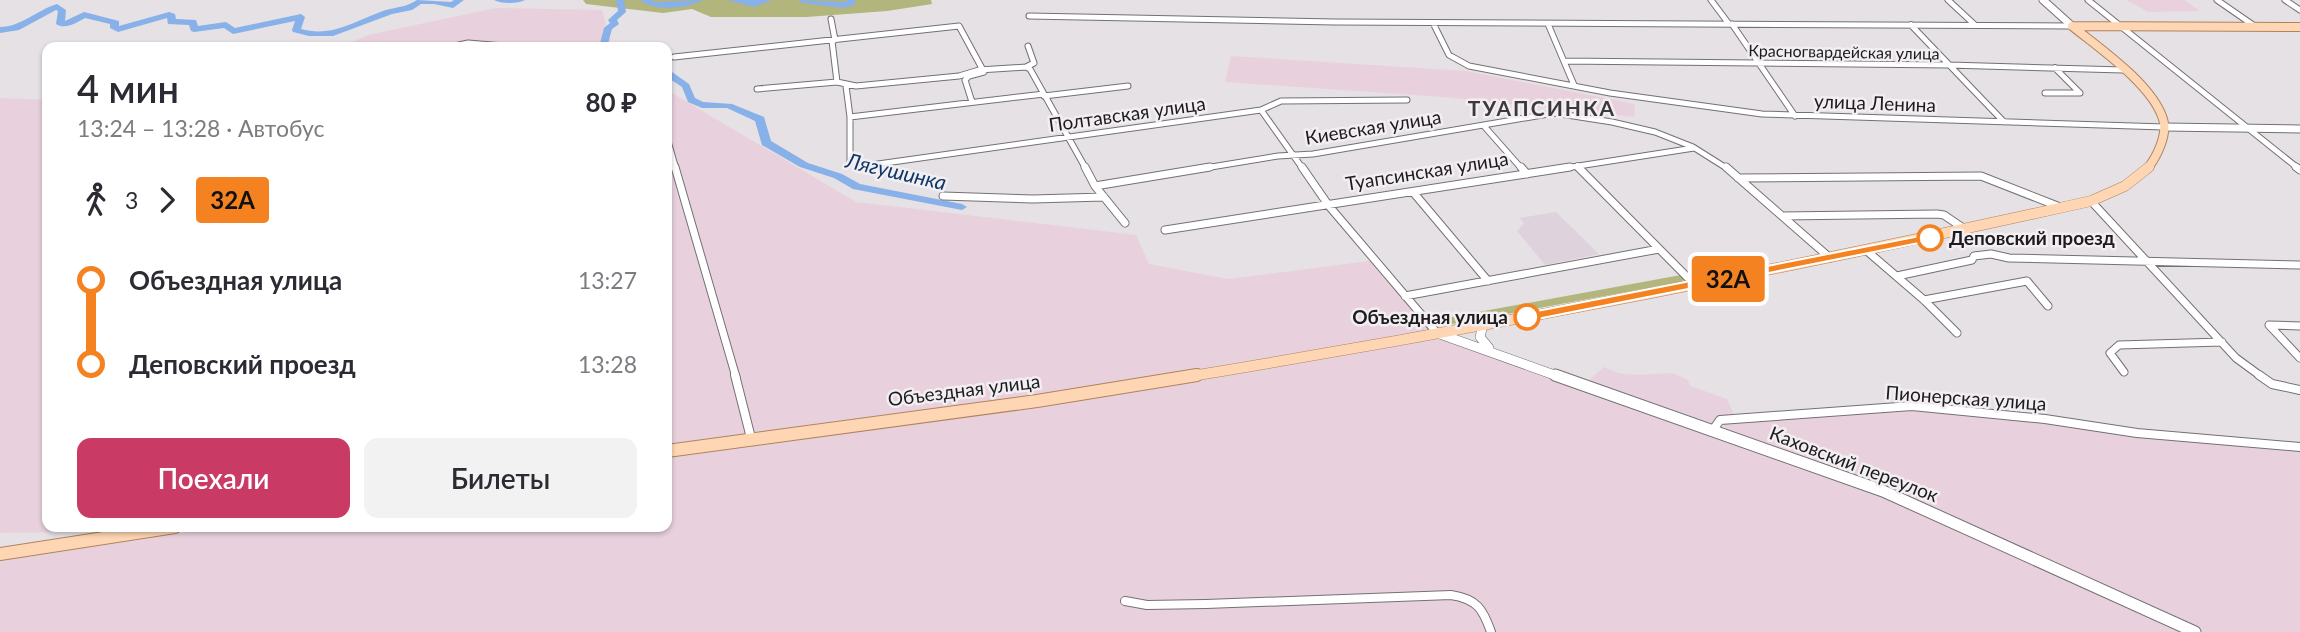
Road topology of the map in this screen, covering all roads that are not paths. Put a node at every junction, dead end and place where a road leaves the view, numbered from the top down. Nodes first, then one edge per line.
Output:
1 (1711, 0) edge
2 (1948, 0) edge
3 (2043, 0) edge
4 (2088, 0) edge
5 (2217, 0) edge
6 (2284, 0) edge
7 (2300, 10) edge
8 (1029, 16) dead end
9 (831, 19) dead end
10 (1433, 23) junction
11 (1548, 24) junction
12 (1731, 24) junction
13 (1911, 25) junction
14 (1976, 26) junction
15 (2072, 26) junction
16 (2120, 26) junction
17 (2256, 27) junction
18 (2300, 27) edge
19 (834, 41) junction
20 (1028, 46) dead end
21 (674, 57) dead end
22 (1564, 61) junction
23 (1756, 63) junction
24 (1949, 65) junction
25 (1026, 67) junction
26 (2055, 68) junction
27 (2123, 70) junction
28 (984, 72) junction
29 (964, 76) junction
30 (837, 82) junction
31 (1574, 85) junction
32 (846, 86) junction
33 (1128, 86) dead end
34 (757, 89) dead end
35 (2045, 93) dead end
36 (1044, 95) junction
37 (1407, 100) dead end
38 (972, 102) junction
39 (1261, 110) junction
40 (1795, 116) junction
41 (850, 117) junction
42 (2004, 122) junction
43 (1484, 125) junction
44 (2164, 127) junction
45 (2249, 128) junction
46 (2300, 128) edge
47 (1068, 138) junction
48 (1694, 148) junction
49 (672, 155) edge
50 (1295, 155) junction
51 (1577, 166) junction
52 (2300, 170) edge
53 (1527, 174) junction
54 (1738, 178) junction
55 (1095, 186) junction
56 (1413, 192) junction
57 (943, 196) dead end
58 (1104, 197) junction
59 (2091, 201) junction
60 (1329, 206) junction
61 (2064, 209) junction
62 (1782, 216) junction
63 (1125, 223) dead end
64 (1165, 230) dead end
65 (1967, 230) junction
66 (1659, 249) junction
67 (1867, 251) junction
68 (1830, 259) junction
69 (2146, 261) junction
70 (2300, 265) edge
71 (1897, 276) junction
72 (1488, 281) junction
73 (1695, 285) junction
74 (1405, 296) junction
75 (1924, 300) junction
76 (2048, 306) dead end
77 (1483, 325) junction
78 (2300, 326) edge
79 (1437, 333) junction
80 (1957, 333) dead end
81 (2222, 342) junction
82 (1494, 352) junction
83 (2300, 358) edge
84 (2124, 372) dead end
85 (2300, 390) edge
86 (1713, 430) junction
87 (751, 438) junction
88 (2300, 447) edge
89 (672, 450) edge
90 (143, 532) edge
91 (0, 554) edge
92 (1125, 601) dead end
93 (2193, 631) edge
94 (1491, 632) edge

1 - 12 street
2 - 14 street
3 - 15 main road
4 - 16 street
5 - 17 street
6 - 7 street
8 - 10 street
9 - 19 street
10 - 11 street
10 - 31 street, улица Ленина
11 - 12 street
11 - 22 street
12 - 13 street
12 - 23 street
13 - 14 street
13 - 24 street
14 - 15 street
15 - 16 main road
15 - 27 main road
16 - 17 main road
16 - 45 street
17 - 18 main road
19 - 21 street
19 - 28 street
19 - 30 street
20 - 25 street
22 - 23 street, Красногвардейская улица
22 - 31 street
23 - 24 street, Красногвардейская улица
23 - 40 street
24 - 26 street, Красногвардейская улица
24 - 42 street
25 - 28 street
25 - 36 street
26 - 27 street, Красногвардейская улица
26 - 35 street
27 - 44 main road
28 - 29 street
29 - 32 street
29 - 38 street
30 - 32 street
30 - 34 street
31 - 40 street, улица Ленина
32 - 41 street
33 - 36 street
36 - 38 street
36 - 47 street
37 - 39 street, Полтавская улица
38 - 41 street
39 - 47 street, Полтавская улица
39 - 50 street
40 - 42 street, улица Ленина
41 - 47 street, Полтавская улица
42 - 44 street, улица Ленина
43 - 48 street, Киевская улица
43 - 50 street, Киевская улица
43 - 53 street
44 - 45 main road, улица Ленина
44 - 59 main road, Объездная улица
45 - 46 main road, улица Ленина
45 - 52 street
47 - 55 street
48 - 51 street, Туапсинская улица
48 - 54 street, Киевская улица
49 - 87 street
50 - 55 street, Киевская улица
50 - 60 street
51 - 53 street, Туапсинская улица
51 - 66 street
53 - 56 street, Туапсинская улица
54 - 61 street
54 - 62 street, Киевская улица
55 - 58 street
56 - 60 street, Туапсинская улица
56 - 72 street
57 - 58 street
58 - 63 street
59 - 61 main road, Объездная улица
59 - 69 street
60 - 64 street, Туапсинская улица
60 - 74 street
61 - 65 main road, Объездная улица
62 - 65 street
62 - 68 street, Киевская улица
65 - 67 main road, Объездная улица
66 - 72 street
66 - 73 street
67 - 68 main road, Объездная улица
67 - 71 street
68 - 73 main road, Объездная улица
69 - 70 street
69 - 71 street
69 - 81 street
71 - 75 street
72 - 74 street
73 - 77 main road, Объездная улица
74 - 79 street
75 - 76 street
75 - 80 street
77 - 79 main road, Объездная улица
77 - 82 main road
78 - 83 street
79 - 82 main road, Каховский переулок
79 - 87 main road, Объездная улица
81 - 84 street
81 - 85 street
82 - 86 main road, Каховский переулок
86 - 88 street, Пионерская улица
86 - 93 main road, Каховский переулок
87 - 89 main road, Объездная улица
90 - 91 main road
92 - 94 street

